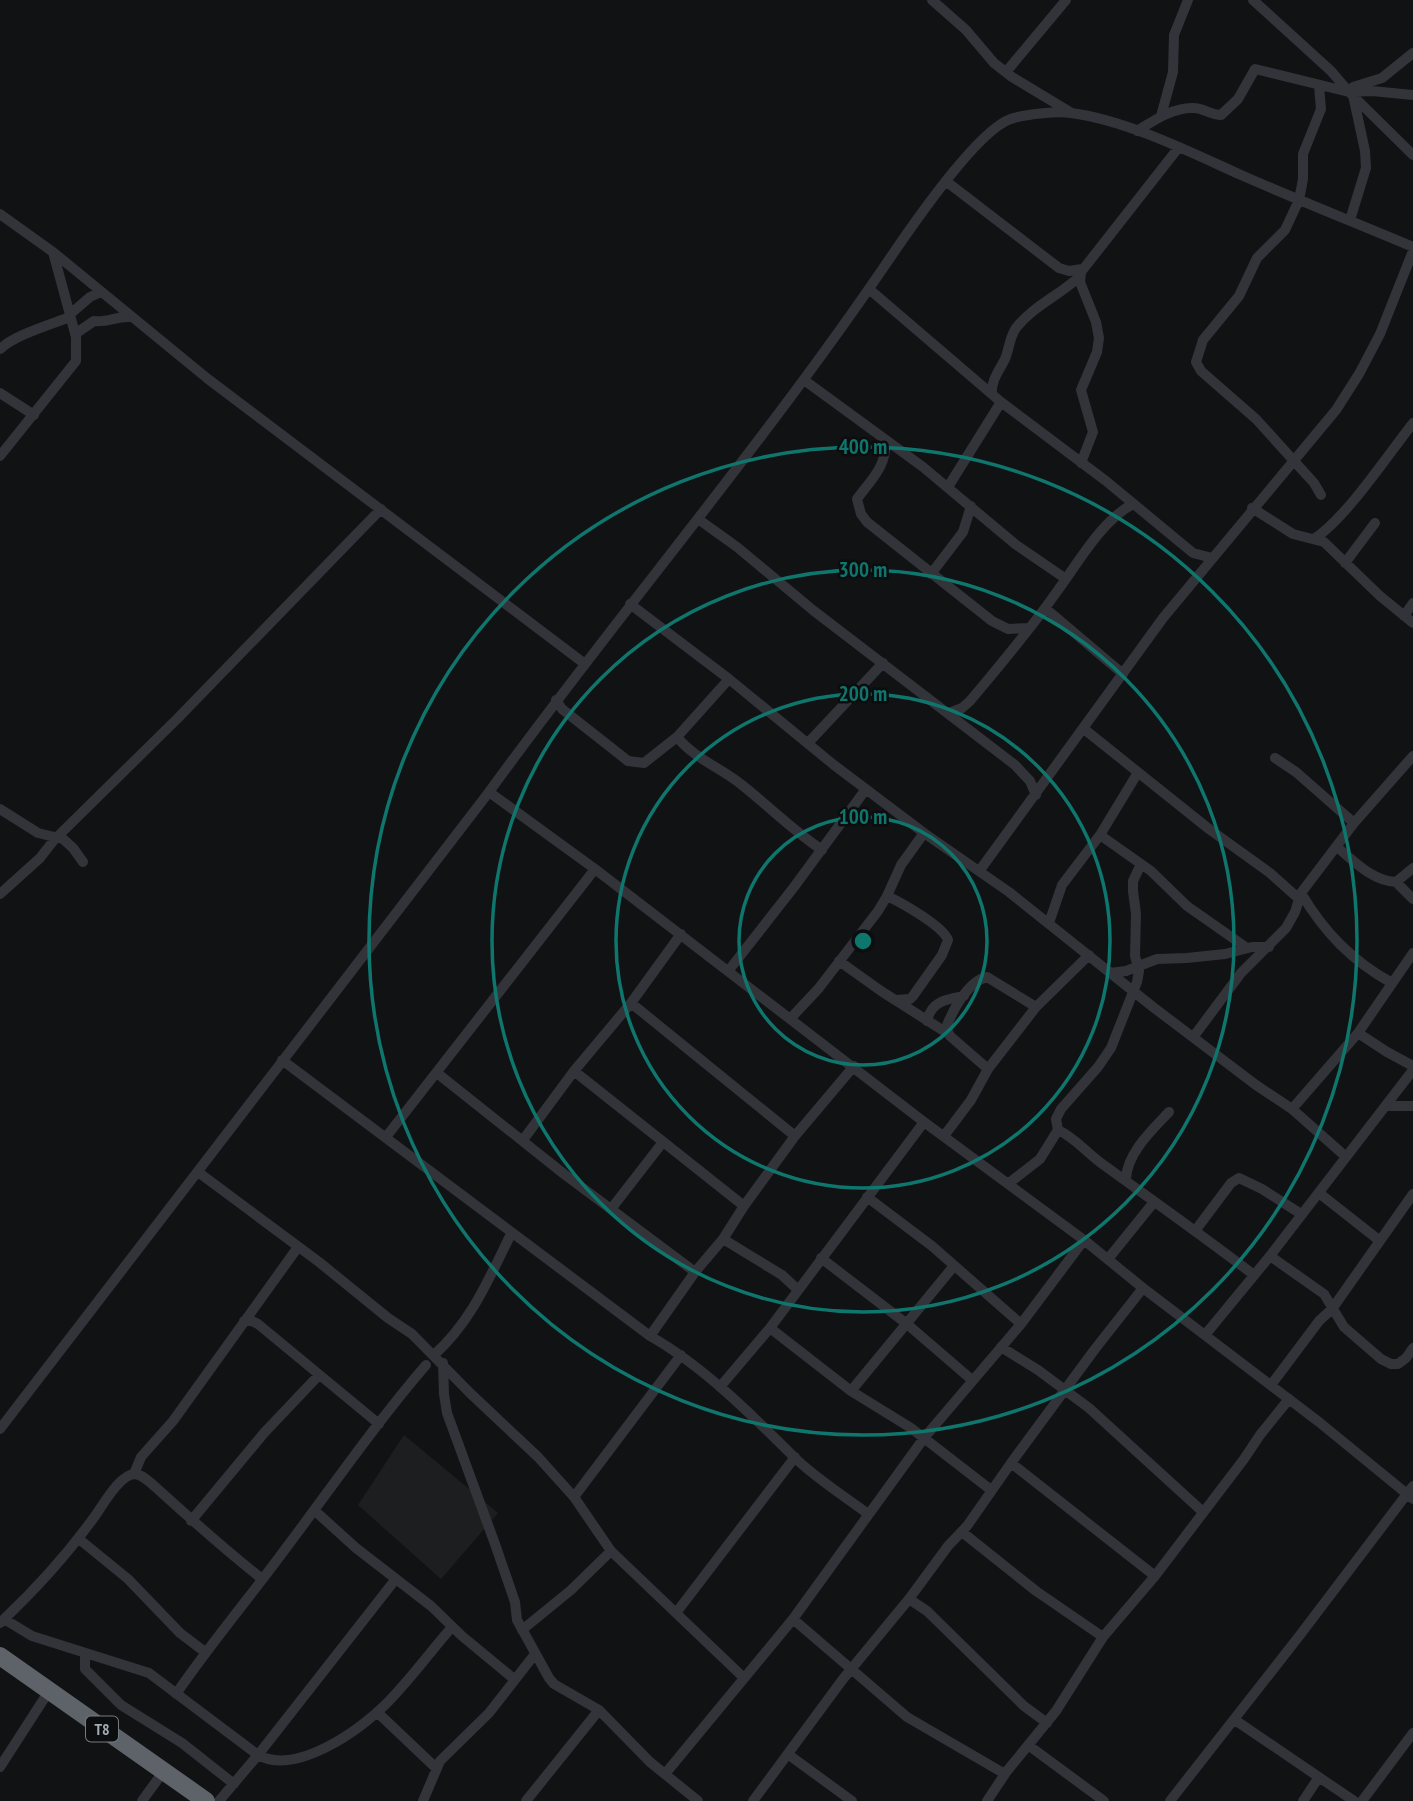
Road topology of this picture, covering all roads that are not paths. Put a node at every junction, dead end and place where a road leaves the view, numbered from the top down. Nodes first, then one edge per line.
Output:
1 (932, 0) edge
2 (1066, 0) edge
3 (1188, 0) edge
4 (1253, 0) edge
5 (1413, 54) edge
6 (1006, 72) junction
7 (1319, 86) junction
8 (1349, 92) junction
9 (1413, 95) edge
10 (1070, 112) junction
11 (1161, 116) junction
12 (1137, 131) junction
13 (1179, 148) junction
14 (1413, 155) edge
15 (947, 181) junction
16 (1299, 200) junction
17 (0, 214) edge
18 (1350, 220) junction
19 (1413, 249) edge
20 (53, 252) junction
21 (1081, 273) junction
22 (869, 289) junction
23 (101, 292) junction
24 (69, 316) junction
25 (131, 317) junction
26 (75, 334) junction
27 (0, 349) edge
28 (804, 380) junction
29 (0, 393) edge
30 (992, 394) junction
31 (1001, 402) junction
32 (34, 415) junction
33 (1413, 422) edge
34 (885, 440) junction
35 (0, 456) edge
36 (1293, 462) junction
37 (1081, 463) junction
38 (948, 487) junction
39 (1321, 495) dead end
40 (1132, 504) junction
41 (971, 506) junction
42 (1252, 508) junction
43 (381, 509) junction
44 (698, 519) junction
45 (1375, 523) dead end
46 (1314, 539) junction
47 (1212, 558) junction
48 (1345, 563) junction
49 (932, 574) junction
50 (1066, 579) junction
51 (1413, 603) edge
52 (630, 604) junction
53 (1045, 608) junction
54 (1404, 616) junction
55 (1413, 624) edge
56 (1003, 628) junction
57 (1029, 628) junction
58 (1011, 651) junction
59 (883, 663) junction
60 (585, 664) junction
61 (1123, 674) junction
62 (729, 679) junction
63 (556, 700) junction
64 (967, 705) junction
65 (949, 713) junction
66 (965, 726) junction
67 (1084, 729) junction
68 (677, 737) junction
69 (808, 743) junction
70 (1413, 756) edge
71 (1275, 758) dead end
72 (1138, 774) junction
73 (866, 789) junction
74 (489, 792) junction
75 (1036, 795) junction
76 (0, 809) edge
77 (1354, 823) junction
78 (38, 833) junction
79 (924, 833) junction
80 (1100, 835) junction
81 (57, 837) junction
82 (1337, 847) junction
83 (822, 850) junction
84 (42, 856) junction
85 (83, 862) dead end
86 (1141, 864) junction
87 (1413, 868) edge
88 (595, 870) junction
89 (980, 870) junction
90 (1395, 882) junction
91 (0, 894) edge
92 (887, 896) junction
93 (1300, 896) junction
94 (1413, 899) edge
95 (1049, 923) junction
96 (681, 934) junction
97 (1269, 947) junction
98 (1247, 948) junction
99 (1413, 953) edge
100 (1089, 956) junction
101 (839, 961) junction
102 (1138, 967) junction
103 (729, 970) junction
104 (1110, 973) junction
105 (1392, 983) junction
106 (1132, 992) junction
107 (964, 996) junction
108 (896, 1000) junction
109 (631, 1003) junction
110 (1036, 1007) junction
111 (791, 1018) junction
112 (927, 1021) junction
113 (947, 1033) junction
114 (1358, 1033) junction
115 (1194, 1037) junction
116 (282, 1060) junction
117 (854, 1066) junction
118 (988, 1069) junction
119 (574, 1071) junction
120 (1411, 1071) edge
121 (437, 1073) junction
122 (1413, 1089) edge
123 (1387, 1106) junction
124 (1413, 1106) edge
125 (1292, 1109) junction
126 (1169, 1112) dead end
127 (924, 1122) junction
128 (1058, 1130) junction
129 (794, 1136) junction
130 (944, 1136) junction
131 (386, 1137) junction
132 (523, 1140) junction
133 (663, 1142) junction
134 (1345, 1156) junction
135 (198, 1172) junction
136 (1126, 1180) junction
137 (1009, 1183) junction
138 (1320, 1192) junction
139 (1413, 1194) edge
140 (867, 1196) junction
141 (1154, 1202) junction
142 (744, 1206) junction
143 (611, 1209) junction
144 (1301, 1214) junction
145 (1195, 1231) junction
146 (511, 1234) junction
147 (723, 1239) junction
148 (1084, 1240) junction
149 (1380, 1241) junction
150 (298, 1247) junction
151 (1270, 1256) junction
152 (821, 1258) junction
153 (1108, 1259) junction
154 (953, 1266) junction
155 (695, 1272) junction
156 (1254, 1275) junction
157 (1143, 1288) junction
158 (797, 1289) junction
159 (254, 1308) junction
160 (1332, 1309) junction
161 (244, 1321) junction
162 (258, 1324) junction
163 (908, 1324) junction
164 (1021, 1324) junction
165 (770, 1328) junction
166 (1205, 1335) junction
167 (650, 1336) junction
168 (1001, 1347) junction
169 (1412, 1351) edge
170 (434, 1355) junction
171 (681, 1355) junction
172 (443, 1363) junction
173 (426, 1365) dead end
174 (319, 1375) junction
175 (972, 1380) junction
176 (1271, 1385) junction
177 (720, 1387) junction
178 (1066, 1390) junction
179 (851, 1391) junction
180 (1289, 1399) junction
181 (379, 1424) junction
182 (0, 1429) edge
183 (924, 1438) junction
184 (795, 1457) junction
185 (1011, 1462) junction
186 (134, 1474) junction
187 (991, 1490) junction
188 (1411, 1493) edge
189 (574, 1497) junction
190 (314, 1510) junction
191 (1203, 1512) junction
192 (868, 1514) junction
193 (191, 1521) junction
194 (962, 1532) junction
195 (79, 1539) junction
196 (611, 1551) junction
197 (1155, 1576) junction
198 (262, 1579) junction
199 (395, 1580) junction
200 (909, 1599) junction
201 (676, 1613) junction
202 (793, 1619) junction
203 (2, 1622) edge
204 (453, 1627) junction
205 (522, 1630) junction
206 (1103, 1637) junction
207 (205, 1653) junction
208 (85, 1654) junction
209 (535, 1654) junction
210 (0, 1656) edge
211 (851, 1670) junction
212 (743, 1677) junction
213 (514, 1679) junction
214 (49, 1691) junction
215 (176, 1694) junction
216 (599, 1710) junction
217 (377, 1712) junction
218 (1235, 1720) junction
219 (1047, 1723) junction
220 (1413, 1734) edge
221 (1028, 1745) junction
222 (258, 1755) junction
223 (789, 1755) junction
224 (0, 1767) edge
225 (436, 1768) junction
226 (163, 1772) junction
227 (664, 1774) junction
228 (1005, 1774) junction
229 (1319, 1777) junction
230 (234, 1784) junction
231 (529, 1797) edge
232 (142, 1801) edge
233 (206, 1801) edge
234 (219, 1801) edge
235 (423, 1801) edge
236 (540, 1801) edge
237 (698, 1801) edge
238 (753, 1801) edge
239 (852, 1801) edge
240 (987, 1801) edge
241 (1104, 1801) edge
242 (1170, 1801) edge
243 (1303, 1801) edge
244 (1354, 1801) edge
245 (1362, 1801) edge

1 - 6 street
2 - 6 street
3 - 11 street
4 - 8 street
5 - 8 street
6 - 10 street
7 - 8 street
7 - 11 street
7 - 16 street
8 - 9 street
8 - 14 street
8 - 18 street
10 - 12 street
10 - 15 street
11 - 12 street
12 - 13 street
13 - 16 street
13 - 21 street
15 - 21 street
15 - 22 street
16 - 18 street
16 - 36 street
17 - 20 street
18 - 19 street
19 - 36 street
20 - 23 street
20 - 24 street
21 - 30 street
21 - 37 street
22 - 28 street
22 - 30 street
23 - 24 street
23 - 25 street
24 - 26 street
24 - 27 street
25 - 26 street
25 - 43 street
26 - 32 street
28 - 34 street
28 - 44 street
29 - 32 street
30 - 31 street
31 - 37 street
31 - 38 street
32 - 35 street
33 - 46 street
34 - 38 street
34 - 49 street
36 - 39 street
36 - 42 street
37 - 40 street
38 - 41 street
40 - 47 street
40 - 50 street
41 - 49 street
41 - 50 street
42 - 46 street
42 - 47 street
43 - 60 street
43 - 81 street
44 - 52 street
44 - 59 street
45 - 48 street
46 - 48 street
47 - 61 street
48 - 54 street
49 - 56 street
50 - 53 street
51 - 54 street
52 - 60 street
52 - 62 street
53 - 57 street
53 - 61 street
54 - 55 street
56 - 57 street
56 - 58 street
57 - 58 street
58 - 64 street
59 - 65 street
59 - 69 street
60 - 63 street
61 - 67 street
62 - 68 street
62 - 69 street
63 - 68 street
63 - 74 street
64 - 65 street
64 - 66 street
65 - 66 street
66 - 75 street
67 - 72 street
67 - 75 street
68 - 83 street
69 - 73 street
70 - 77 street
71 - 77 street
72 - 80 street
72 - 93 street
73 - 79 street
73 - 83 street
74 - 88 street
74 - 116 street
75 - 89 street
76 - 78 street
77 - 82 street
78 - 81 street
78 - 84 street
79 - 89 street
79 - 92 street
80 - 86 street
80 - 95 street
81 - 84 street
81 - 85 street
82 - 90 street
82 - 93 street
83 - 103 street
84 - 91 street
86 - 98 street
86 - 102 street
87 - 90 street
88 - 96 street
88 - 121 street
89 - 95 street
90 - 94 street
92 - 101 street
92 - 108 street
93 - 97 street
93 - 105 street
95 - 100 street
96 - 103 street
96 - 109 street
97 - 98 street
97 - 115 street
98 - 102 street
99 - 105 street
100 - 104 street
100 - 110 street
101 - 108 street
101 - 111 street
102 - 104 street
102 - 106 street
103 - 111 street
104 - 106 street
105 - 114 street
106 - 115 street
106 - 128 street
107 - 110 street
107 - 112 street
107 - 113 street
108 - 112 street
109 - 119 street
109 - 129 street
110 - 118 street
111 - 117 street
112 - 113 street
113 - 118 street
114 - 120 street
114 - 125 street
115 - 125 street
116 - 131 street
116 - 135 street
117 - 127 street
117 - 129 street
118 - 130 street
119 - 132 street
119 - 133 street
120 - 122 street
120 - 123 street
121 - 131 street
121 - 132 street
123 - 124 street
123 - 134 street
125 - 134 street
126 - 136 street
127 - 130 street
127 - 140 street
128 - 136 street
128 - 137 street
129 - 142 street
130 - 137 street
131 - 146 street
132 - 143 street
133 - 142 street
133 - 143 street
134 - 138 street
135 - 150 street
135 - 182 street
136 - 141 street
137 - 148 street
138 - 144 street
138 - 149 street
139 - 149 street
140 - 152 street
140 - 154 street
141 - 145 street
141 - 153 street
142 - 147 street
143 - 155 street
144 - 145 street
144 - 151 street
145 - 156 street
146 - 167 street
146 - 170 street
147 - 155 street
147 - 158 street
148 - 153 street
148 - 164 street
149 - 160 street
150 - 159 street
150 - 170 street
151 - 156 street
151 - 160 street
152 - 158 street
152 - 163 street
153 - 157 street
154 - 163 street
154 - 164 street
155 - 167 street
156 - 166 street
157 - 166 street
157 - 178 street
158 - 165 street
159 - 161 street
159 - 162 street
160 - 169 street
160 - 176 street
161 - 162 street
161 - 186 street
162 - 174 street
163 - 175 street
163 - 179 street
164 - 168 street
165 - 177 street
165 - 179 street
166 - 176 street
167 - 171 street
168 - 175 street
168 - 178 street
170 - 172 street
171 - 177 street
171 - 189 street
172 - 189 street
172 - 205 street
173 - 181 street
174 - 181 street
174 - 193 street
175 - 183 street
176 - 180 street
177 - 184 street
178 - 185 street
178 - 191 street
179 - 183 street
180 - 188 street
180 - 191 street
181 - 190 street
183 - 187 street
183 - 192 street
184 - 192 street
184 - 201 street
185 - 187 street
185 - 197 street
186 - 193 street
186 - 195 street
187 - 194 street
188 - 218 street
189 - 196 street
190 - 198 street
190 - 199 street
191 - 197 street
192 - 202 street
193 - 198 street
194 - 200 street
194 - 206 street
195 - 203 street
195 - 207 street
196 - 201 street
196 - 205 street
197 - 206 street
198 - 207 street
199 - 204 street
199 - 222 street
200 - 211 street
200 - 219 street
201 - 212 street
202 - 211 street
202 - 212 street
203 - 208 street
204 - 213 street
204 - 217 street
205 - 209 street
206 - 219 street
207 - 215 street
208 - 215 street
208 - 230 street
209 - 213 street
209 - 216 street
210 - 214 highway, T8
211 - 223 street
211 - 228 street
212 - 227 street
213 - 225 street
214 - 224 street
214 - 226 highway, T8
215 - 222 street
216 - 227 street
216 - 231 street
217 - 222 street
217 - 225 street
218 - 229 street
218 - 242 street
219 - 221 street
220 - 245 street
221 - 228 street
221 - 241 street
222 - 230 street
223 - 238 street
223 - 239 street
225 - 235 street
226 - 232 street
226 - 233 highway, T8
227 - 237 street
228 - 240 street
229 - 243 street
229 - 244 street
230 - 234 street
231 - 236 street

